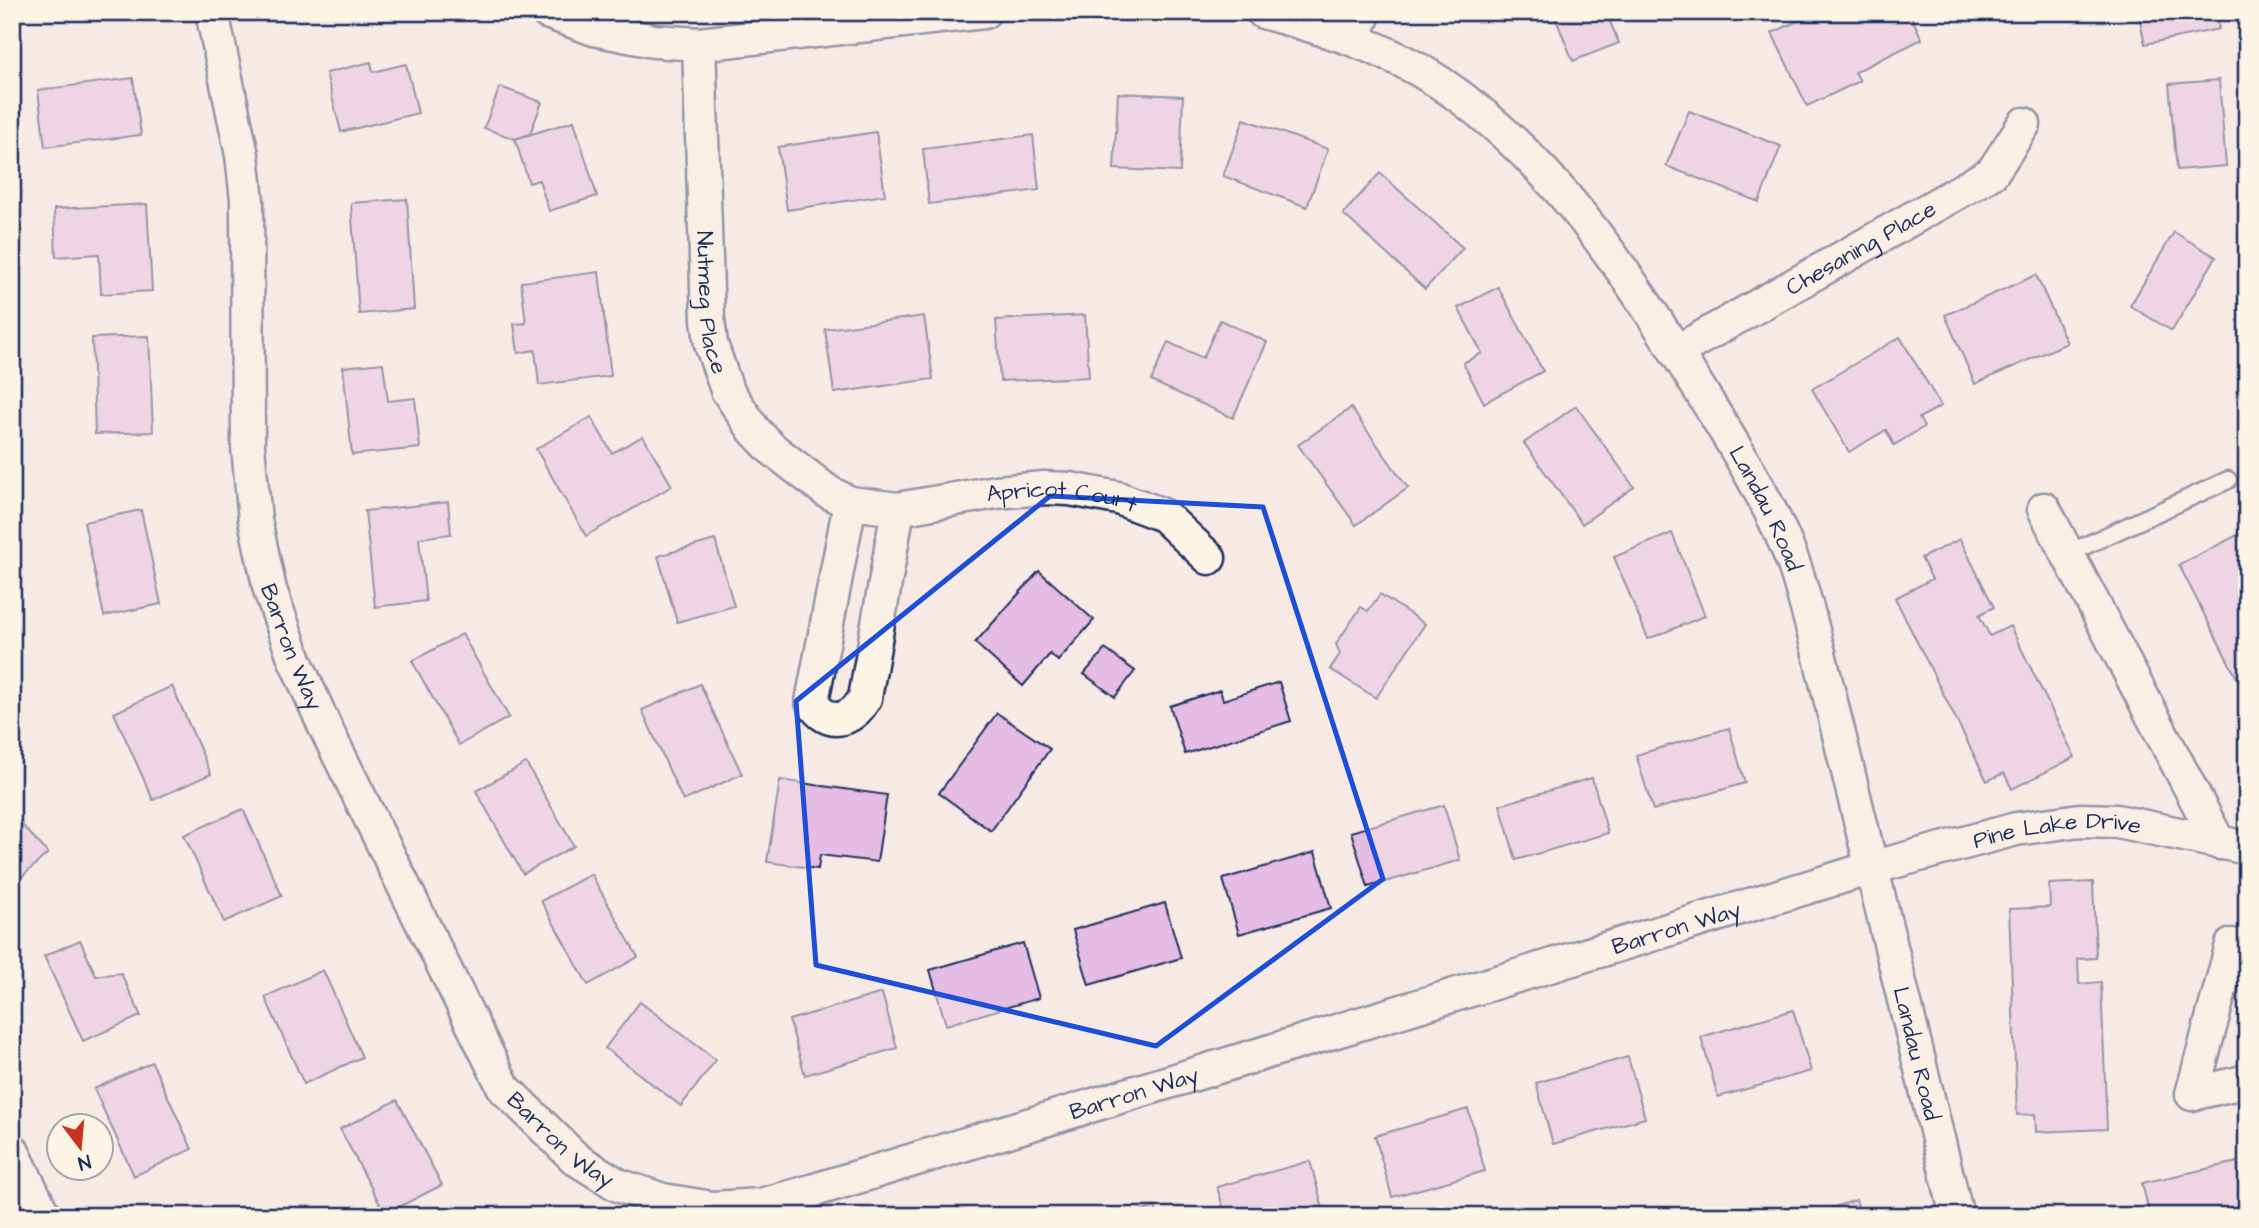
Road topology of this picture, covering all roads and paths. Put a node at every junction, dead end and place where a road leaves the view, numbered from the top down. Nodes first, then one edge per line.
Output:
1 (212, 12) edge
2 (547, 12) edge
3 (985, 12) edge
4 (1263, 12) edge
5 (1360, 25) edge
6 (699, 44) junction
7 (2024, 124) dead end
8 (1676, 352) junction
9 (2228, 480) dead end
10 (850, 503) junction
11 (898, 509) junction
12 (2044, 509) dead end
13 (2067, 554) junction
14 (1209, 558) dead end
15 (2233, 845) edge
16 (1871, 869) junction
17 (2247, 947) edge
18 (2247, 1082) edge
19 (12, 1150) edge
20 (29, 1205) edge
21 (1956, 1216) edge

1 - 16 street, Barron Way
2 - 6 street
3 - 6 street
4 - 5 street, Landau Road
5 - 8 street, Landau Road
6 - 10 street, Nutmeg Place
7 - 8 street, Chesaning Place
8 - 16 street, Landau Road
9 - 13 lane
10 - 11 street, Nutmeg Place
10 - 11 street
11 - 14 street, Apricot Court
12 - 13 street
13 - 15 street
15 - 16 street, Pine Lake Drive
16 - 21 street, Landau Road
17 - 18 street
19 - 20 street

